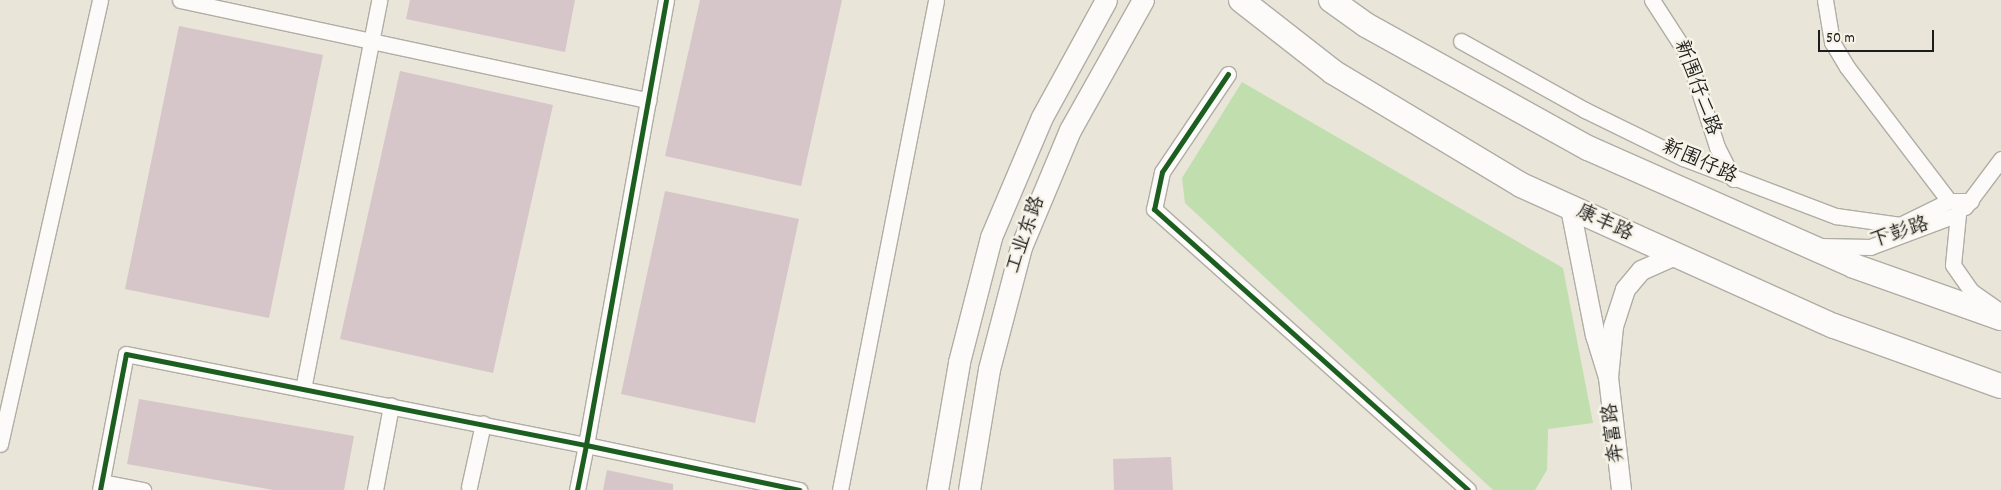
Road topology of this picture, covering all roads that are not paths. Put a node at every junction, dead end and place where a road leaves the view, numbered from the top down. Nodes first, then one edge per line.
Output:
1 (100, 0) edge
2 (180, 0) edge
3 (379, 0) edge
4 (666, 0) edge
5 (936, 0) edge
6 (1106, 0) edge
7 (1143, 0) edge
8 (1241, 0) edge
9 (1330, 0) edge
10 (1652, 0) edge
11 (1825, 0) edge
12 (370, 41) junction
13 (1461, 41) dead end
14 (1228, 74) dead end
15 (648, 100) junction
16 (2001, 159) edge
17 (1733, 179) junction
18 (1949, 201) junction
19 (1971, 201) junction
20 (1570, 208) junction
21 (1958, 214) junction
22 (1809, 246) junction
23 (1673, 256) junction
24 (2001, 313) edge
25 (2001, 318) edge
26 (1608, 376) junction
27 (2001, 386) edge
28 (303, 389) junction
29 (391, 406) junction
30 (483, 424) junction
31 (0, 444) edge
32 (586, 445) junction
33 (101, 486) edge
34 (469, 488) dead end
35 (143, 490) edge
36 (375, 490) edge
37 (577, 490) edge
38 (799, 490) edge
39 (840, 490) edge
40 (937, 490) edge
41 (969, 490) edge
42 (1468, 490) edge
43 (1621, 490) edge

1 - 31 street
2 - 12 street
3 - 12 street
4 - 15 street
5 - 39 street
6 - 40 main road, 工业东路
7 - 41 main road, 工业东路
8 - 20 main road, 康丰路
9 - 22 main road
10 - 17 street, 新围仔二路
11 - 18 street
12 - 15 street
12 - 28 street
13 - 17 street, 新围仔路
14 - 42 street
15 - 32 street
16 - 19 street, 下彭路
17 - 18 street, 新围仔路
18 - 19 street
19 - 21 street, 下彭路
20 - 23 main road, 康丰路
20 - 26 street
21 - 22 street, 下彭路
21 - 24 street, 下彭路
22 - 25 main road
23 - 26 street
23 - 27 main road, 康丰路
26 - 43 street, 奔富路
28 - 29 street
28 - 33 street
29 - 30 street
29 - 36 street
30 - 32 street
30 - 34 street
32 - 37 street
32 - 38 street
33 - 35 street

